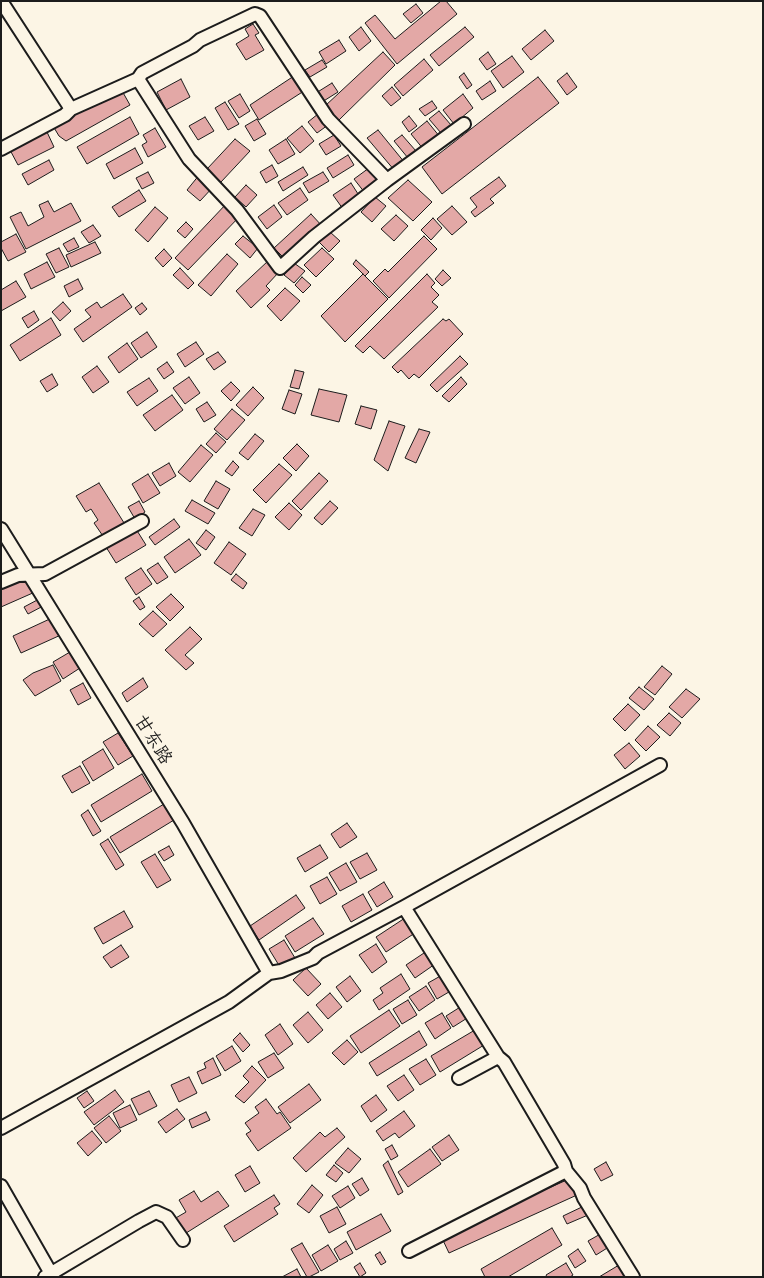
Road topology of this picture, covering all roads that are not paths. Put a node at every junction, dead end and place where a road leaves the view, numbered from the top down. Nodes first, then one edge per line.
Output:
1 (1, 1) edge
2 (138, 79) junction
3 (71, 109) junction
4 (464, 124) dead end
5 (1, 150) edge
6 (387, 180) junction
7 (142, 521) dead end
8 (1, 530) edge
9 (30, 576) junction
10 (1, 582) edge
11 (660, 765) dead end
12 (404, 907) junction
13 (269, 972) junction
14 (498, 1057) junction
15 (460, 1078) dead end
16 (1, 1128) edge
17 (566, 1171) junction
18 (1, 1186) edge
19 (183, 1240) dead end
20 (409, 1251) dead end
21 (50, 1275) edge
22 (633, 1277) edge

1 - 3 street
2 - 3 street
2 - 6 street
2 - 6 street
3 - 5 street
4 - 6 street
7 - 9 street
8 - 9 street, 甘东路
9 - 10 street
9 - 13 street, 甘东路
11 - 12 street
12 - 13 street
12 - 14 street
13 - 16 street
14 - 15 street
14 - 17 street
17 - 20 street
17 - 22 street
18 - 21 street
19 - 21 street

